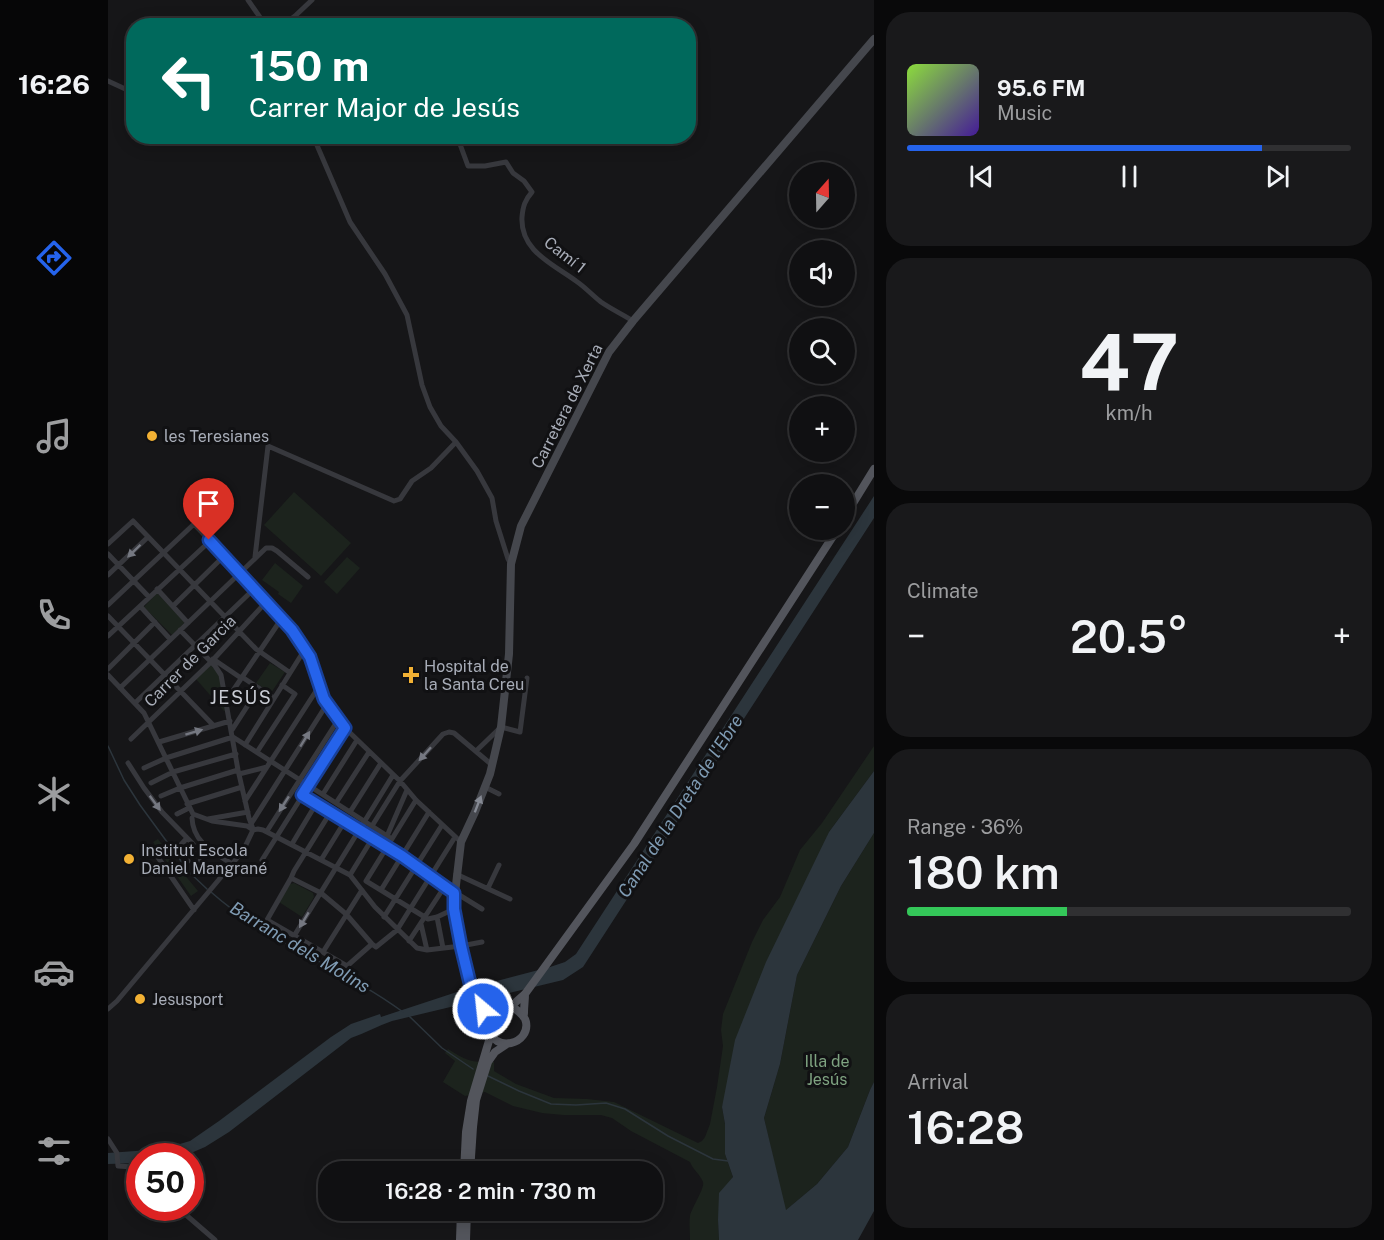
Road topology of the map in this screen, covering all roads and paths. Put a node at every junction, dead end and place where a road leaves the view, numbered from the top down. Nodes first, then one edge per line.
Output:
1 (248, 0) edge
2 (312, 0) edge
3 (260, 18) edge
4 (292, 18) edge
5 (874, 39) edge
6 (108, 81) edge
7 (126, 89) edge
8 (316, 144) edge
9 (460, 144) edge
10 (633, 321) junction
11 (456, 442) junction
12 (874, 469) edge
13 (855, 500) edge
14 (148, 537) junction
15 (831, 540) edge
16 (210, 541) junction
17 (108, 544) edge
18 (163, 553) junction
19 (108, 554) edge
20 (224, 556) junction
21 (255, 558) junction
22 (511, 564) junction
23 (119, 565) junction
24 (179, 570) junction
25 (240, 573) junction
26 (108, 576) edge
27 (308, 577) dead end
28 (133, 580) junction
29 (194, 585) junction
30 (255, 588) junction
31 (157, 589) junction
32 (149, 597) junction
33 (267, 601) junction
34 (210, 602) junction
35 (108, 605) edge
36 (140, 606) junction
37 (173, 606) junction
38 (108, 616) edge
39 (225, 617) junction
40 (282, 618) junction
41 (155, 622) junction
42 (188, 623) junction
43 (119, 626) junction
44 (180, 630) junction
45 (239, 632) junction
46 (108, 636) edge
47 (170, 639) junction
48 (134, 642) junction
49 (195, 646) junction
50 (305, 649) junction
51 (258, 652) junction
52 (150, 659) junction
53 (212, 660) junction
54 (108, 669) edge
55 (289, 672) junction
56 (108, 675) edge
57 (165, 675) junction
58 (241, 678) junction
59 (526, 678) dead end
60 (282, 685) junction
61 (120, 688) junction
62 (259, 688) junction
63 (320, 689) junction
64 (181, 691) junction
65 (274, 698) junction
66 (226, 701) junction
67 (135, 703) junction
68 (327, 704) junction
69 (338, 720) junction
70 (230, 721) junction
71 (149, 722) junction
72 (214, 726) junction
73 (501, 727) junction
74 (345, 728) junction
75 (232, 730) junction
76 (233, 738) junction
77 (131, 739) dead end
78 (357, 740) junction
79 (159, 742) junction
80 (245, 745) junction
81 (476, 751) junction
82 (257, 752) junction
83 (369, 752) junction
84 (236, 754) junction
85 (166, 758) junction
86 (271, 761) junction
87 (128, 763) dead end
88 (381, 763) junction
89 (492, 765) junction
90 (267, 767) junction
91 (144, 768) dead end
92 (285, 770) junction
93 (172, 772) junction
94 (239, 772) junction
95 (393, 775) junction
96 (300, 779) junction
97 (400, 781) junction
98 (151, 783) dead end
99 (309, 785) junction
100 (242, 787) junction
101 (485, 787) junction
102 (180, 788) junction
103 (407, 790) junction
104 (323, 794) junction
105 (499, 794) dead end
106 (302, 795) junction
107 (161, 796) dead end
108 (416, 800) junction
109 (245, 801) junction
110 (336, 803) junction
111 (316, 804) junction
112 (188, 806) junction
113 (248, 812) junction
114 (350, 812) junction
115 (429, 812) junction
116 (330, 813) junction
117 (177, 814) dead end
118 (192, 818) dead end
119 (207, 819) junction
120 (345, 821) junction
121 (364, 821) junction
122 (251, 824) junction
123 (442, 825) junction
124 (372, 826) junction
125 (253, 830) junction
126 (359, 830) junction
127 (267, 831) junction
128 (277, 837) junction
129 (187, 838) junction
130 (390, 838) junction
131 (372, 839) junction
132 (458, 839) junction
133 (193, 844) dead end
134 (292, 844) junction
135 (204, 846) junction
136 (387, 848) junction
137 (306, 852) junction
138 (155, 853) dead end
139 (199, 853) dead end
140 (402, 856) junction
141 (262, 860) dead end
142 (321, 860) junction
143 (188, 861) dead end
144 (200, 861) dead end
145 (232, 864) junction
146 (499, 865) dead end
147 (416, 866) junction
148 (335, 868) junction
149 (456, 874) junction
150 (350, 875) junction
151 (221, 877) junction
152 (430, 877) junction
153 (291, 878) junction
154 (445, 886) junction
155 (488, 888) junction
156 (362, 890) junction
157 (381, 890) junction
158 (321, 893) junction
159 (454, 893) junction
160 (510, 898) dead end
161 (395, 899) junction
162 (410, 908) junction
163 (454, 909) junction
164 (482, 909) dead end
165 (194, 910) junction
166 (346, 914) junction
167 (384, 917) junction
168 (425, 917) junction
169 (437, 917) junction
170 (421, 924) junction
171 (397, 930) junction
172 (294, 936) junction
173 (409, 941) junction
174 (482, 942) dead end
175 (372, 944) junction
176 (461, 946) junction
177 (443, 948) junction
178 (427, 950) junction
179 (322, 952) junction
180 (526, 993) junction
181 (477, 1006) junction
182 (510, 1007) junction
183 (108, 1010) edge
184 (496, 1011) junction
185 (523, 1016) junction
186 (484, 1024) junction
187 (491, 1034) junction
188 (507, 1044) junction
189 (108, 1139) edge
190 (465, 1161) edge
191 (471, 1161) edge
192 (126, 1167) edge
193 (193, 1221) edge
194 (461, 1221) edge
195 (467, 1221) edge
196 (215, 1240) edge
197 (460, 1240) edge
198 (466, 1240) edge

1 - 3 street
2 - 4 street
5 - 10 main road, Carretera de Xerta
6 - 7 street
8 - 11 street
9 - 10 street, Camí 1
10 - 22 main road, Carretera de Xerta
11 - 21 street
11 - 22 street
12 - 13 main road
14 - 17 street
14 - 18 street
14 -> 23 street
15 - 180 main road
16 - 18 street
16 - 20 street
16 - 24 street
18 - 24 street
18 - 28 street
19 - 23 street
20 - 25 street
20 - 29 street
21 - 25 street
21 - 27 street
22 - 73 main road, Carretera de Xerta
23 - 26 street
23 - 28 street
24 - 29 street
24 - 31 street
25 - 30 street
25 - 34 street
28 - 32 street
28 - 35 street
29 - 34 street
29 - 37 street
30 - 33 street
30 - 39 street
31 - 32 street
31 - 37 street
32 - 36 street
33 - 40 street
33 - 45 street, Carrer de Garcia
34 - 39 street
34 - 42 street
36 - 41 street
36 - 43 street
37 - 42 street
38 - 43 street
39 - 45 street
39 - 49 street
40 - 50 street
40 - 51 street
41 - 47 street
41 - 48 street
42 - 44 street
43 - 46 street
43 - 48 street
44 - 47 street
44 - 49 street
45 - 51 street
45 - 53 street, Carrer de Garcia
47 - 52 street
48 - 52 street
48 - 54 street
49 - 53 street
49 - 57 street
50 - 55 street
50 - 63 street
51 - 55 street
51 - 58 street
52 - 57 street
52 - 61 street
53 - 58 street
53 - 64 street, Carrer de Garcia
53 - 66 street
55 - 60 street
56 - 61 street
57 - 64 street
57 - 67 street
58 - 62 street
58 - 66 street
59 - 73 street
60 - 65 street
60 - 82 street
61 - 67 street
62 - 65 street
62 - 75 street
63 - 68 street
63 - 86 street
64 - 71 street, Carrer de Garcia
64 - 72 street
65 - 80 street
66 - 70 street
67 - 71 street
68 - 69 street
92 -> 68 street
69 - 74 street
69 - 96 street
70 - 72 street
70 - 75 street
71 - 77 street, Carrer de Garcia
71 - 79 street
79 -> 72 street
73 - 81 street
73 - 89 main road, Carretera de Xerta
74 - 78 street
74 - 99 street
75 - 76 street
76 - 80 street
76 - 84 street
76 - 85 street
78 - 83 street
78 - 104 street
79 - 85 street
80 - 82 street
81 - 89 street
81 -> 97 street
82 - 86 street
83 - 88 street
83 - 110 street
84 - 93 street
84 - 94 street
85 - 91 street
85 - 93 street
86 - 90 street
86 - 92 street
87 -> 129 street
88 - 95 street
88 - 114 street
89 - 101 main road, Carretera de Xerta
90 - 94 street
90 - 109 street
92 - 96 street
92 - 122 street
93 - 98 street
93 - 102 street
94 - 100 street
94 - 102 street
95 - 97 street
95 - 121 street
96 - 99 street
96 -> 127 street
97 - 103 street
97 - 124 street
99 - 104 street
99 - 106 street
100 - 109 street
100 - 112 street
101 - 105 street
132 -> 101 main road, Carretera de Xerta
102 - 107 street
102 - 112 street
103 - 108 street
103 - 130 street
104 - 110 street
106 - 111 street
106 - 128 street
108 - 115 street
108 - 130 street
109 - 113 street
110 - 114 street
111 - 116 street
111 - 134 street
112 - 117 street
112 - 119 street
113 - 119 street
113 - 122 street
114 - 121 street
115 - 123 street
115 - 140 street
116 - 120 street
116 - 137 street
118 - 135 street
119 - 125 street
120 - 126 street
120 - 142 street
121 - 124 street
121 - 126 street
122 - 125 street
123 - 132 street
123 - 147 street
124 - 130 street
125 - 127 street
125 - 145 street
126 - 131 street
126 - 148 street
127 - 128 street
128 - 134 street
128 - 141 street
129 - 133 street
129 - 143 street
130 - 136 street
131 - 136 street
131 - 150 street
132 - 149 main road
132 - 152 street
134 - 137 street
135 - 139 street
135 - 145 street
136 - 140 street
136 - 157 street
137 - 142 street
137 - 153 street
138 - 165 street
140 - 147 street
140 - 157 street
142 - 148 street
144 - 151 street
145 - 151 street
146 - 155 street
147 - 152 street
147 - 161 street
148 - 150 street
148 - 158 street
149 - 155 street
149 - 159 main road
150 - 156 street
151 - 165 street
152 - 154 street
152 - 162 street
153 - 158 street
153 - 172 street
154 - 159 street
154 - 168 street
155 - 160 street
156 - 166 street
156 - 167 street
157 - 161 street
158 - 166 street
158 -> 172 street
159 - 163 main road
159 - 164 street
161 - 162 street
161 - 167 street
162 - 168 street
162 - 171 street
163 - 169 street
163 - 176 main road
165 - 183 street
166 - 175 street
166 - 179 street
167 - 171 street
168 - 169 street
168 - 170 street
169 - 177 street
170 - 173 street
170 - 178 street
171 - 173 street
171 - 175 street
172 - 179 street
173 - 178 street
174 - 176 street
175 - 179 street
176 - 177 street
176 - 181 main road
177 - 178 street
180 - 182 main road
180 - 185 main road
181 - 184 main road
181 - 186 main road
182 - 184 main road
182 - 185 main road
184 - 186 main road
185 - 188 main road
186 - 187 main road
187 - 188 main road
187 - 190 main road
188 - 191 main road
189 - 192 street
193 - 196 street
194 - 197 main road
195 - 198 main road

